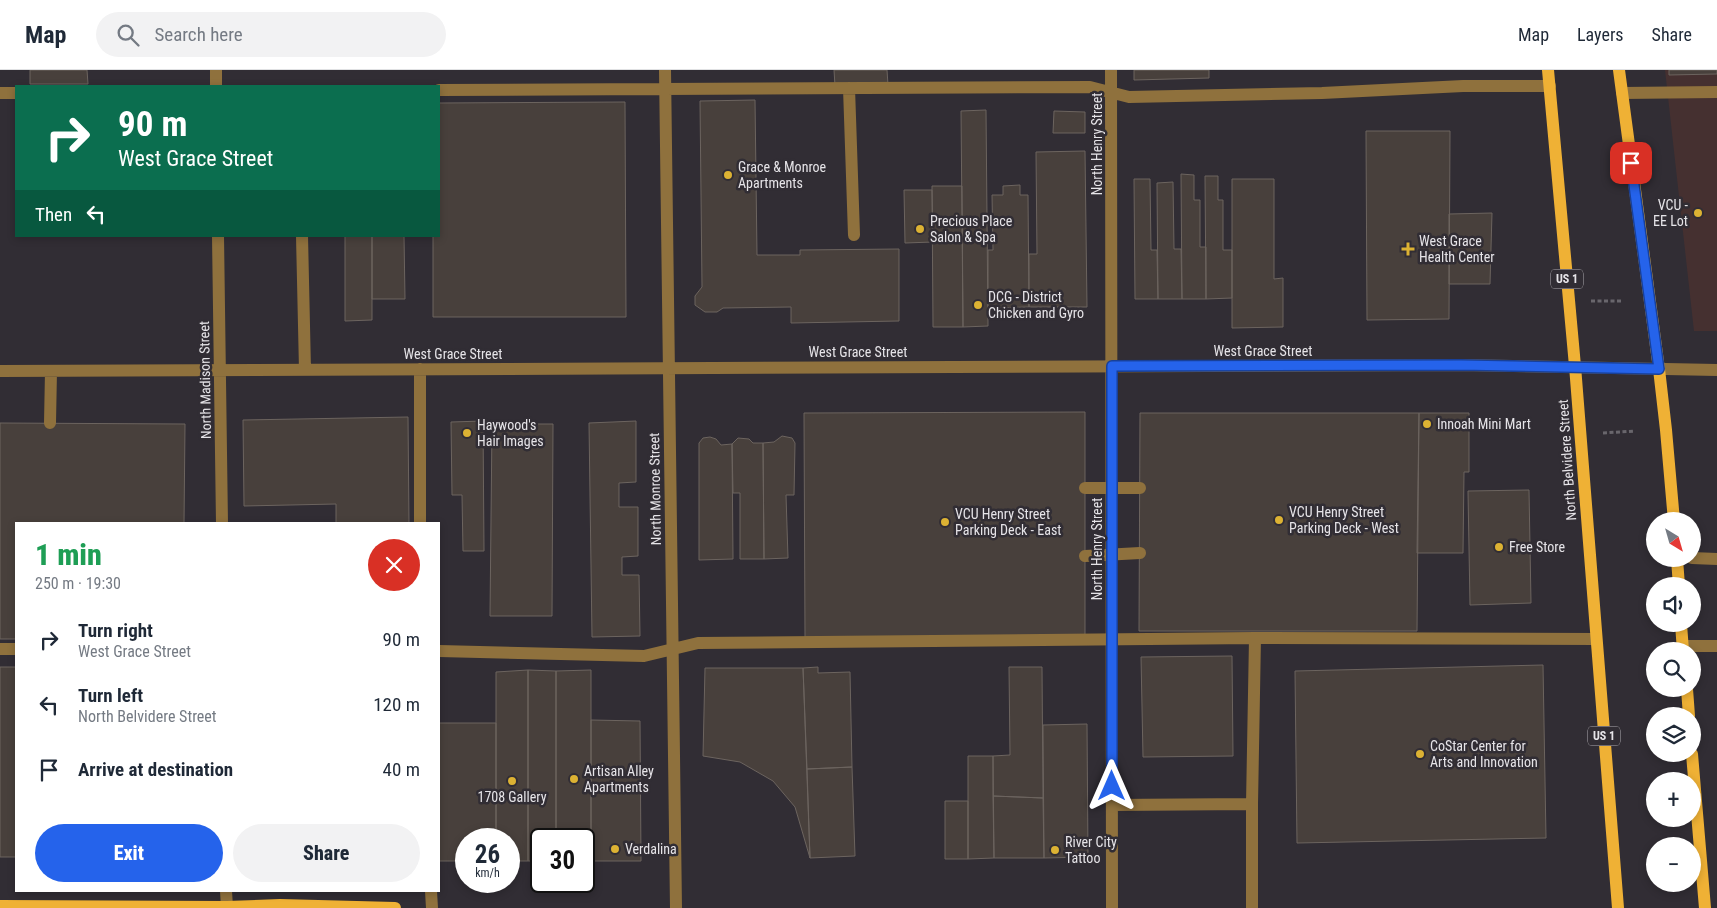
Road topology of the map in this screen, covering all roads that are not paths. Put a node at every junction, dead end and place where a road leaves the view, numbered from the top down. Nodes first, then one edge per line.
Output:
1 (216, 70) edge
2 (665, 70) edge
3 (1111, 70) edge
4 (1548, 70) edge
5 (1619, 70) edge
6 (216, 85) edge
7 (1550, 86) junction
8 (665, 88) junction
9 (849, 88) junction
10 (440, 90) edge
11 (1112, 92) junction
12 (1717, 92) edge
13 (0, 93) edge
14 (15, 93) edge
15 (1622, 93) junction
16 (854, 235) dead end
17 (218, 237) edge
18 (302, 237) edge
19 (1112, 366) junction
20 (1575, 366) junction
21 (668, 368) junction
22 (420, 369) junction
23 (1659, 369) junction
24 (220, 370) junction
25 (305, 370) junction
26 (1717, 370) edge
27 (0, 371) edge
28 (51, 371) junction
29 (50, 423) dead end
30 (1085, 488) dead end
31 (1112, 488) junction
32 (1140, 488) dead end
33 (1673, 512) edge
34 (222, 522) edge
35 (420, 522) edge
36 (1140, 553) dead end
37 (1112, 554) junction
38 (1085, 556) dead end
39 (1701, 558) edge
40 (1717, 559) edge
41 (1255, 638) junction
42 (1596, 639) junction
43 (1112, 640) junction
44 (1717, 646) edge
45 (1701, 647) edge
46 (0, 649) edge
47 (15, 649) edge
48 (672, 649) junction
49 (440, 651) edge
50 (1693, 762) edge
51 (1252, 804) junction
52 (1112, 805) junction
53 (226, 892) edge
54 (431, 892) edge
55 (0, 906) edge
56 (227, 907) junction
57 (394, 908) edge
58 (432, 908) edge
59 (676, 908) edge
60 (1112, 908) edge
61 (1252, 908) edge
62 (1618, 908) edge
63 (1704, 908) edge

1 - 6 street
2 - 8 street, North Monroe Street
3 - 11 street, North Henry Street
4 - 7 main road, North Belvidere Street / US 1
5 - 15 main road
7 - 11 street
7 - 20 main road, North Belvidere Street / US 1
8 - 9 street
8 - 10 street
8 - 21 street, North Monroe Street
9 - 11 street
9 - 16 street
11 - 19 street, North Henry Street
12 - 15 street
13 - 14 street
15 - 23 main road
17 - 24 street, North Madison Street
18 - 25 street
19 - 20 street, West Grace Street
19 - 21 street, West Grace Street
19 - 31 street, North Henry Street
20 - 23 street, West Grace Street
20 - 42 main road, North Belvidere Street / US 1
21 - 22 street, West Grace Street
21 - 48 street, North Monroe Street
22 - 25 street, West Grace Street
22 - 35 street
23 - 26 street, West Grace Street
23 - 33 main road
24 - 25 street, West Grace Street
24 - 28 street, West Grace Street
24 - 34 street, North Madison Street
27 - 28 street, West Grace Street
28 - 29 street
30 - 31 street
31 - 32 street
31 - 37 street, North Henry Street
36 - 37 street
37 - 38 street
37 - 43 street, North Henry Street
39 - 40 street
41 - 42 street
41 - 43 street
41 - 51 street
42 - 62 main road, North Belvidere Street / US 1
43 - 48 street
43 - 52 street, North Henry Street
44 - 45 street
46 - 47 street
48 - 49 street
48 - 59 street, North Monroe Street
50 - 63 main road
51 - 52 street
51 - 61 street
52 - 60 street, North Henry Street
53 - 56 street
54 - 58 street
55 - 56 main road
56 - 57 main road

